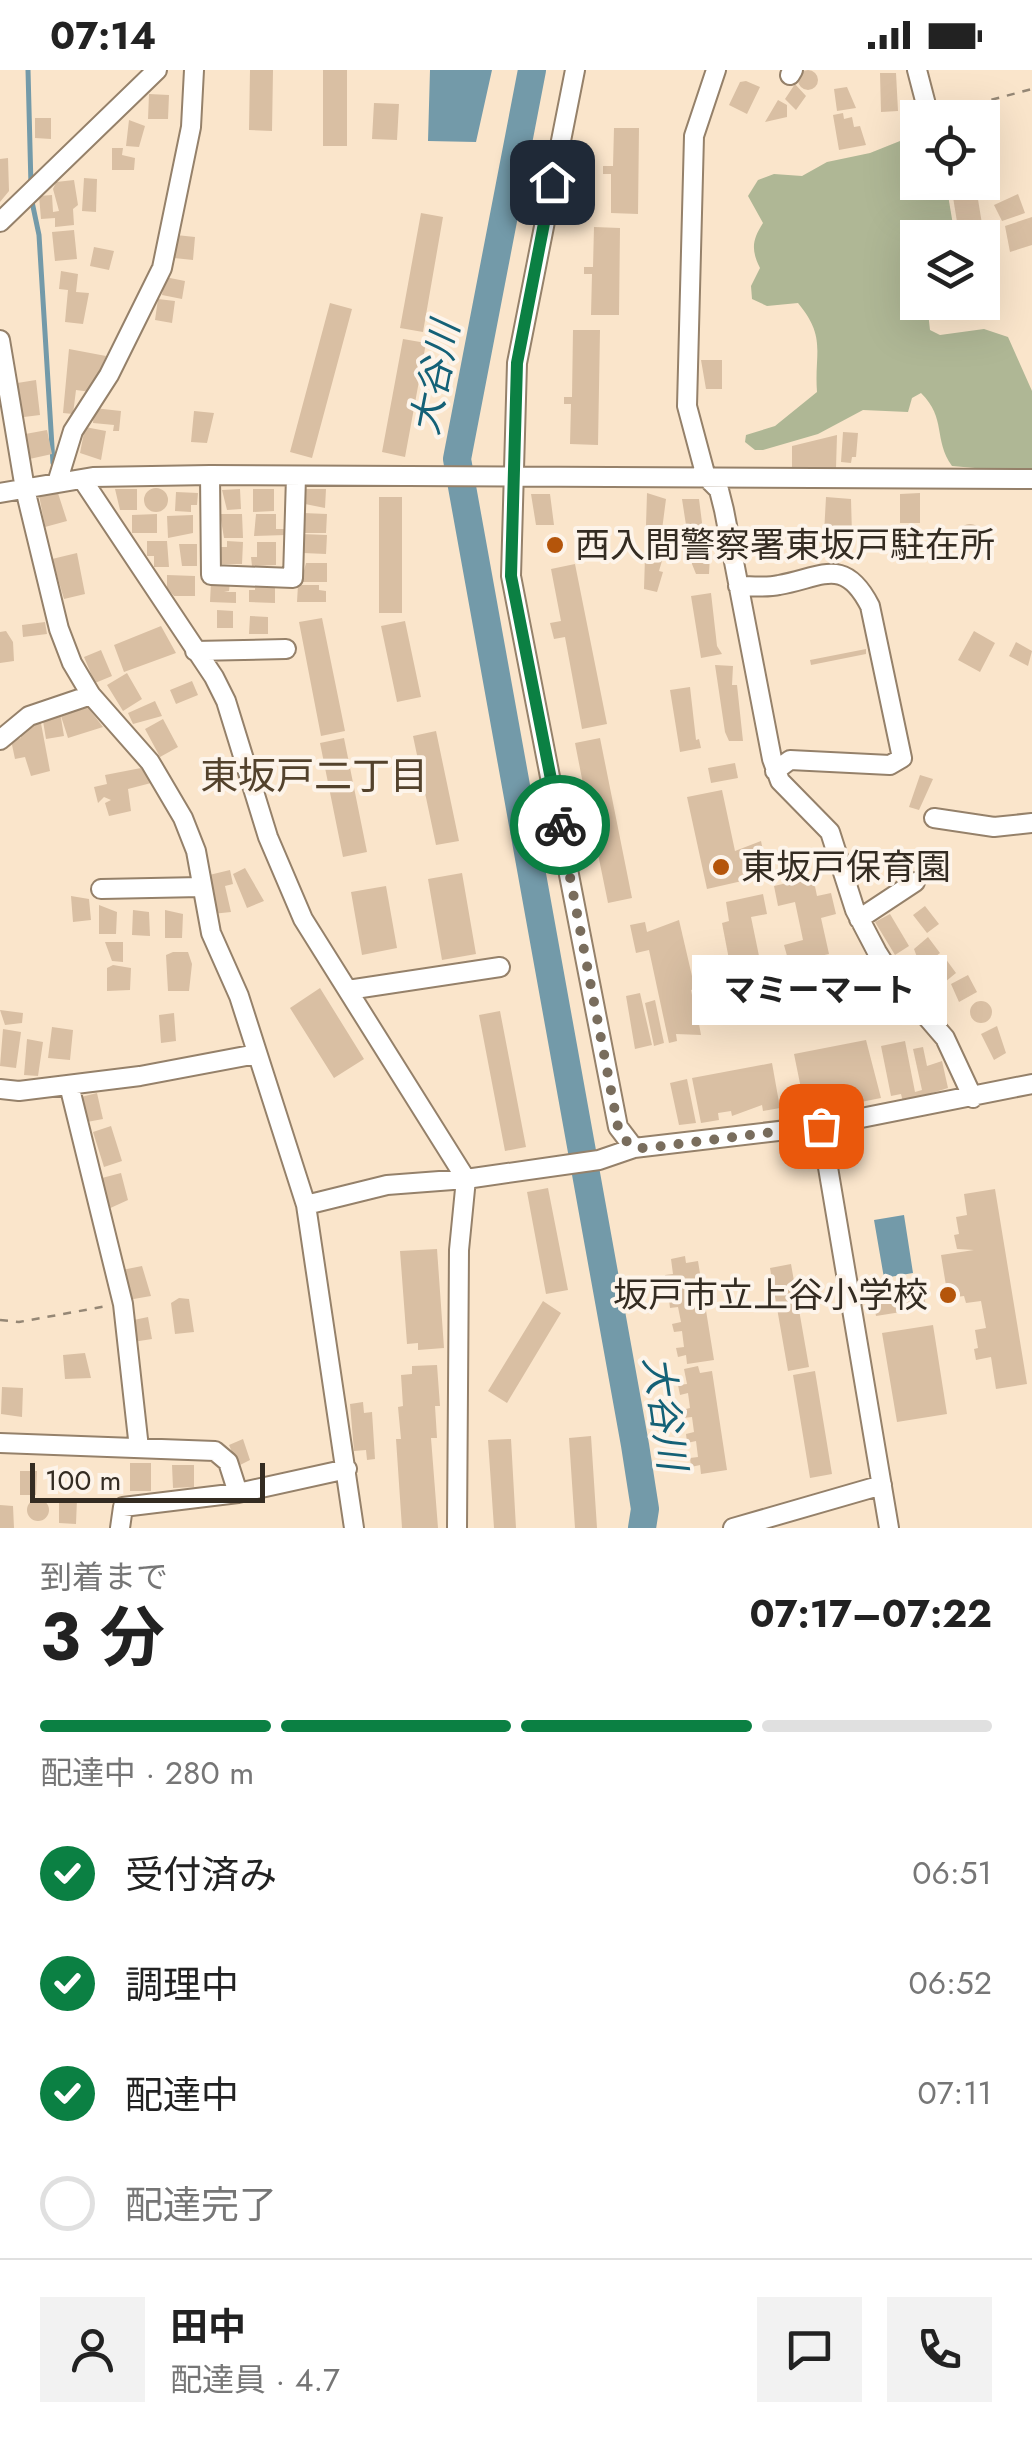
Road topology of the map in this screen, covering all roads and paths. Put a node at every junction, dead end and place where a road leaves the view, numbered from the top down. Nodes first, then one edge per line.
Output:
1 (157, 70) edge
2 (194, 70) edge
3 (575, 70) edge
4 (716, 70) edge
5 (918, 70) edge
6 (1032, 88) edge
7 (925, 100) edge
8 (988, 100) edge
9 (0, 222) edge
10 (0, 340) edge
11 (210, 475) junction
12 (296, 476) junction
13 (513, 476) junction
14 (706, 477) junction
15 (82, 479) junction
16 (1032, 479) edge
17 (58, 483) junction
18 (25, 489) junction
19 (0, 493) edge
20 (738, 586) junction
21 (286, 649) dead end
22 (195, 652) junction
23 (91, 695) junction
24 (0, 740) edge
25 (776, 770) junction
26 (934, 818) dead end
27 (1032, 823) edge
28 (915, 882) dead end
29 (200, 886) junction
30 (101, 889) dead end
31 (860, 919) junction
32 (500, 967) dead end
33 (348, 990) junction
34 (256, 1054) junction
35 (1032, 1084) edge
36 (70, 1085) junction
37 (0, 1089) edge
38 (973, 1098) junction
39 (821, 1126) junction
40 (634, 1148) junction
41 (466, 1179) junction
42 (306, 1205) junction
43 (123, 1304) junction
44 (0, 1320) edge
45 (0, 1443) edge
46 (139, 1448) junction
47 (347, 1469) junction
48 (882, 1485) junction
49 (238, 1493) junction
50 (120, 1528) edge
51 (354, 1528) edge
52 (458, 1528) edge
53 (734, 1528) edge
54 (889, 1528) edge

1 - 9 street
2 - 17 street
3 - 13 street
4 - 14 street
5 - 7 street
6 - 8 path
10 - 18 street
11 - 12 street
11 - 12 street
11 - 15 street
12 - 13 street
13 - 14 street
13 - 40 street
14 - 16 street
14 - 20 street
15 - 17 street
15 - 22 street
17 - 18 street
18 - 19 street
18 - 23 street
20 - 25 street
20 - 25 street
21 - 22 street
22 - 33 street
23 - 24 street
23 - 29 street
25 - 31 street
26 - 27 street
28 - 31 street
29 - 30 street
29 - 34 street
31 - 38 street
32 - 33 street
33 - 41 street
34 - 36 street
34 - 42 street
35 - 38 street
36 - 37 street
36 - 43 street
38 - 39 street
39 - 40 street
39 - 48 street
40 - 41 street
41 - 42 street
41 - 52 street
42 - 47 street
43 - 44 path
43 - 46 street
45 - 46 street
46 - 49 street
47 - 49 street
47 - 51 street
48 - 53 street
48 - 54 street
49 - 50 street

